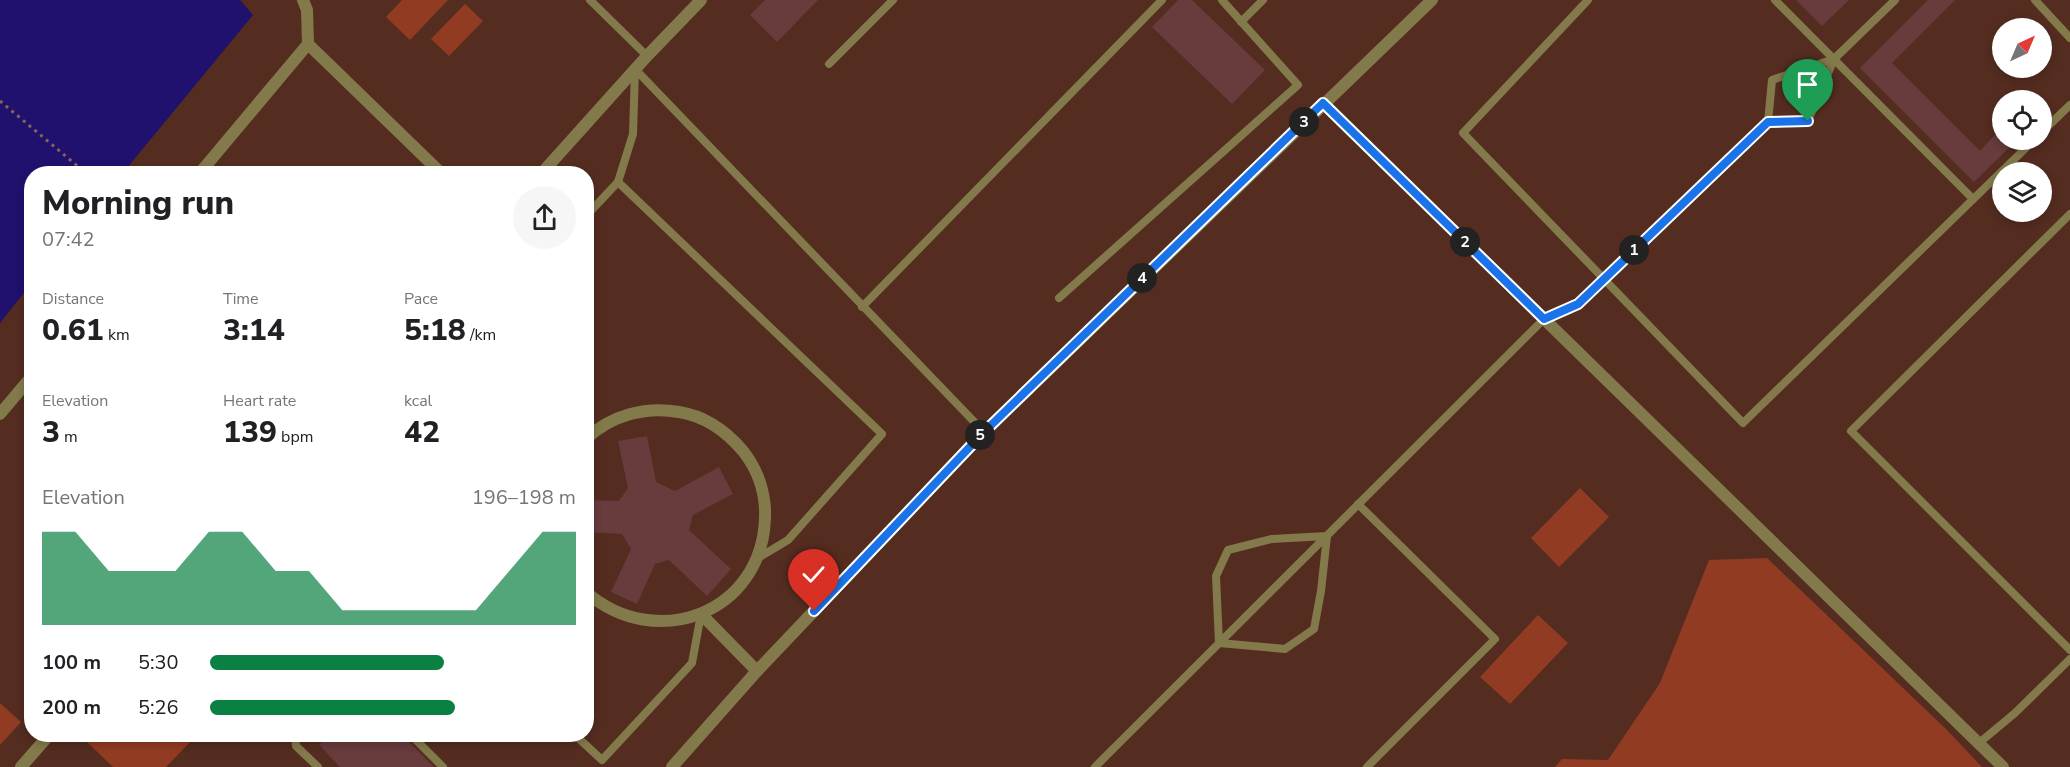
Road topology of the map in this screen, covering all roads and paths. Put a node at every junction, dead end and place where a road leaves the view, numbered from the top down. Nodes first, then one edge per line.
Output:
1 (303, 0) edge
2 (590, 0) edge
3 (701, 0) edge
4 (893, 0) edge
5 (1162, 0) edge
6 (1222, 0) edge
7 (1263, 0) edge
8 (1432, 0) edge
9 (1588, 0) edge
10 (1775, 0) edge
11 (1895, 0) edge
12 (2035, 0) edge
13 (1241, 22) junction
14 (2070, 38) edge
15 (308, 44) junction
16 (646, 56) junction
17 (1834, 59) junction
18 (829, 64) dead end
19 (635, 69) junction
20 (0, 101) edge
21 (1323, 103) junction
22 (2070, 105) edge
23 (1768, 122) junction
24 (2052, 122) edge
25 (2024, 150) edge
26 (77, 166) edge
27 (206, 166) edge
28 (434, 166) edge
29 (548, 166) edge
30 (618, 182) junction
31 (1973, 200) junction
32 (594, 208) edge
33 (2070, 214) edge
34 (1604, 279) junction
35 (1059, 298) dead end
36 (862, 307) junction
37 (1544, 319) junction
38 (24, 386) edge
39 (0, 414) edge
40 (594, 431) edge
41 (984, 432) junction
42 (1358, 504) junction
43 (1327, 536) junction
44 (758, 558) junction
45 (594, 599) edge
46 (701, 614) junction
47 (1219, 644) junction
48 (2070, 650) edge
49 (2070, 659) edge
50 (757, 671) junction
51 (43, 742) edge
52 (295, 742) edge
53 (418, 742) edge
54 (582, 742) edge
55 (1979, 743) junction
56 (21, 767) edge
57 (318, 767) edge
58 (443, 767) edge
59 (672, 767) edge
60 (1095, 767) edge
61 (1367, 767) edge
62 (2003, 767) edge

1 - 15 street
2 - 16 lane
3 - 16 street
4 - 18 lane
5 - 36 lane
6 - 13 lane
7 - 13 lane
8 - 21 street
9 - 34 lane
10 - 17 lane
11 - 17 lane
12 - 14 lane
13 - 35 lane
15 - 27 street
15 - 28 street
16 - 19 street
17 - 23 lane
17 - 23 lane
17 - 31 lane
19 - 29 street
19 - 30 lane
19 - 36 lane
20 - 26 path
21 - 37 street
21 - 41 street
22 - 24 lane
23 - 34 lane
25 - 31 lane
30 - 32 lane
30 - 44 lane
31 - 34 lane
33 - 48 lane
34 - 37 lane
36 - 41 lane
37 - 42 lane
37 - 55 street
38 - 39 street
40 - 44 street
41 - 50 street
42 - 43 lane
42 - 61 lane
43 - 47 lane
43 - 47 lane
43 - 47 lane
44 - 46 street
45 - 46 street
46 - 50 street
46 - 54 lane
47 - 60 lane
49 - 55 lane
50 - 59 street
51 - 56 street
52 - 57 lane
53 - 58 lane
55 - 62 street

